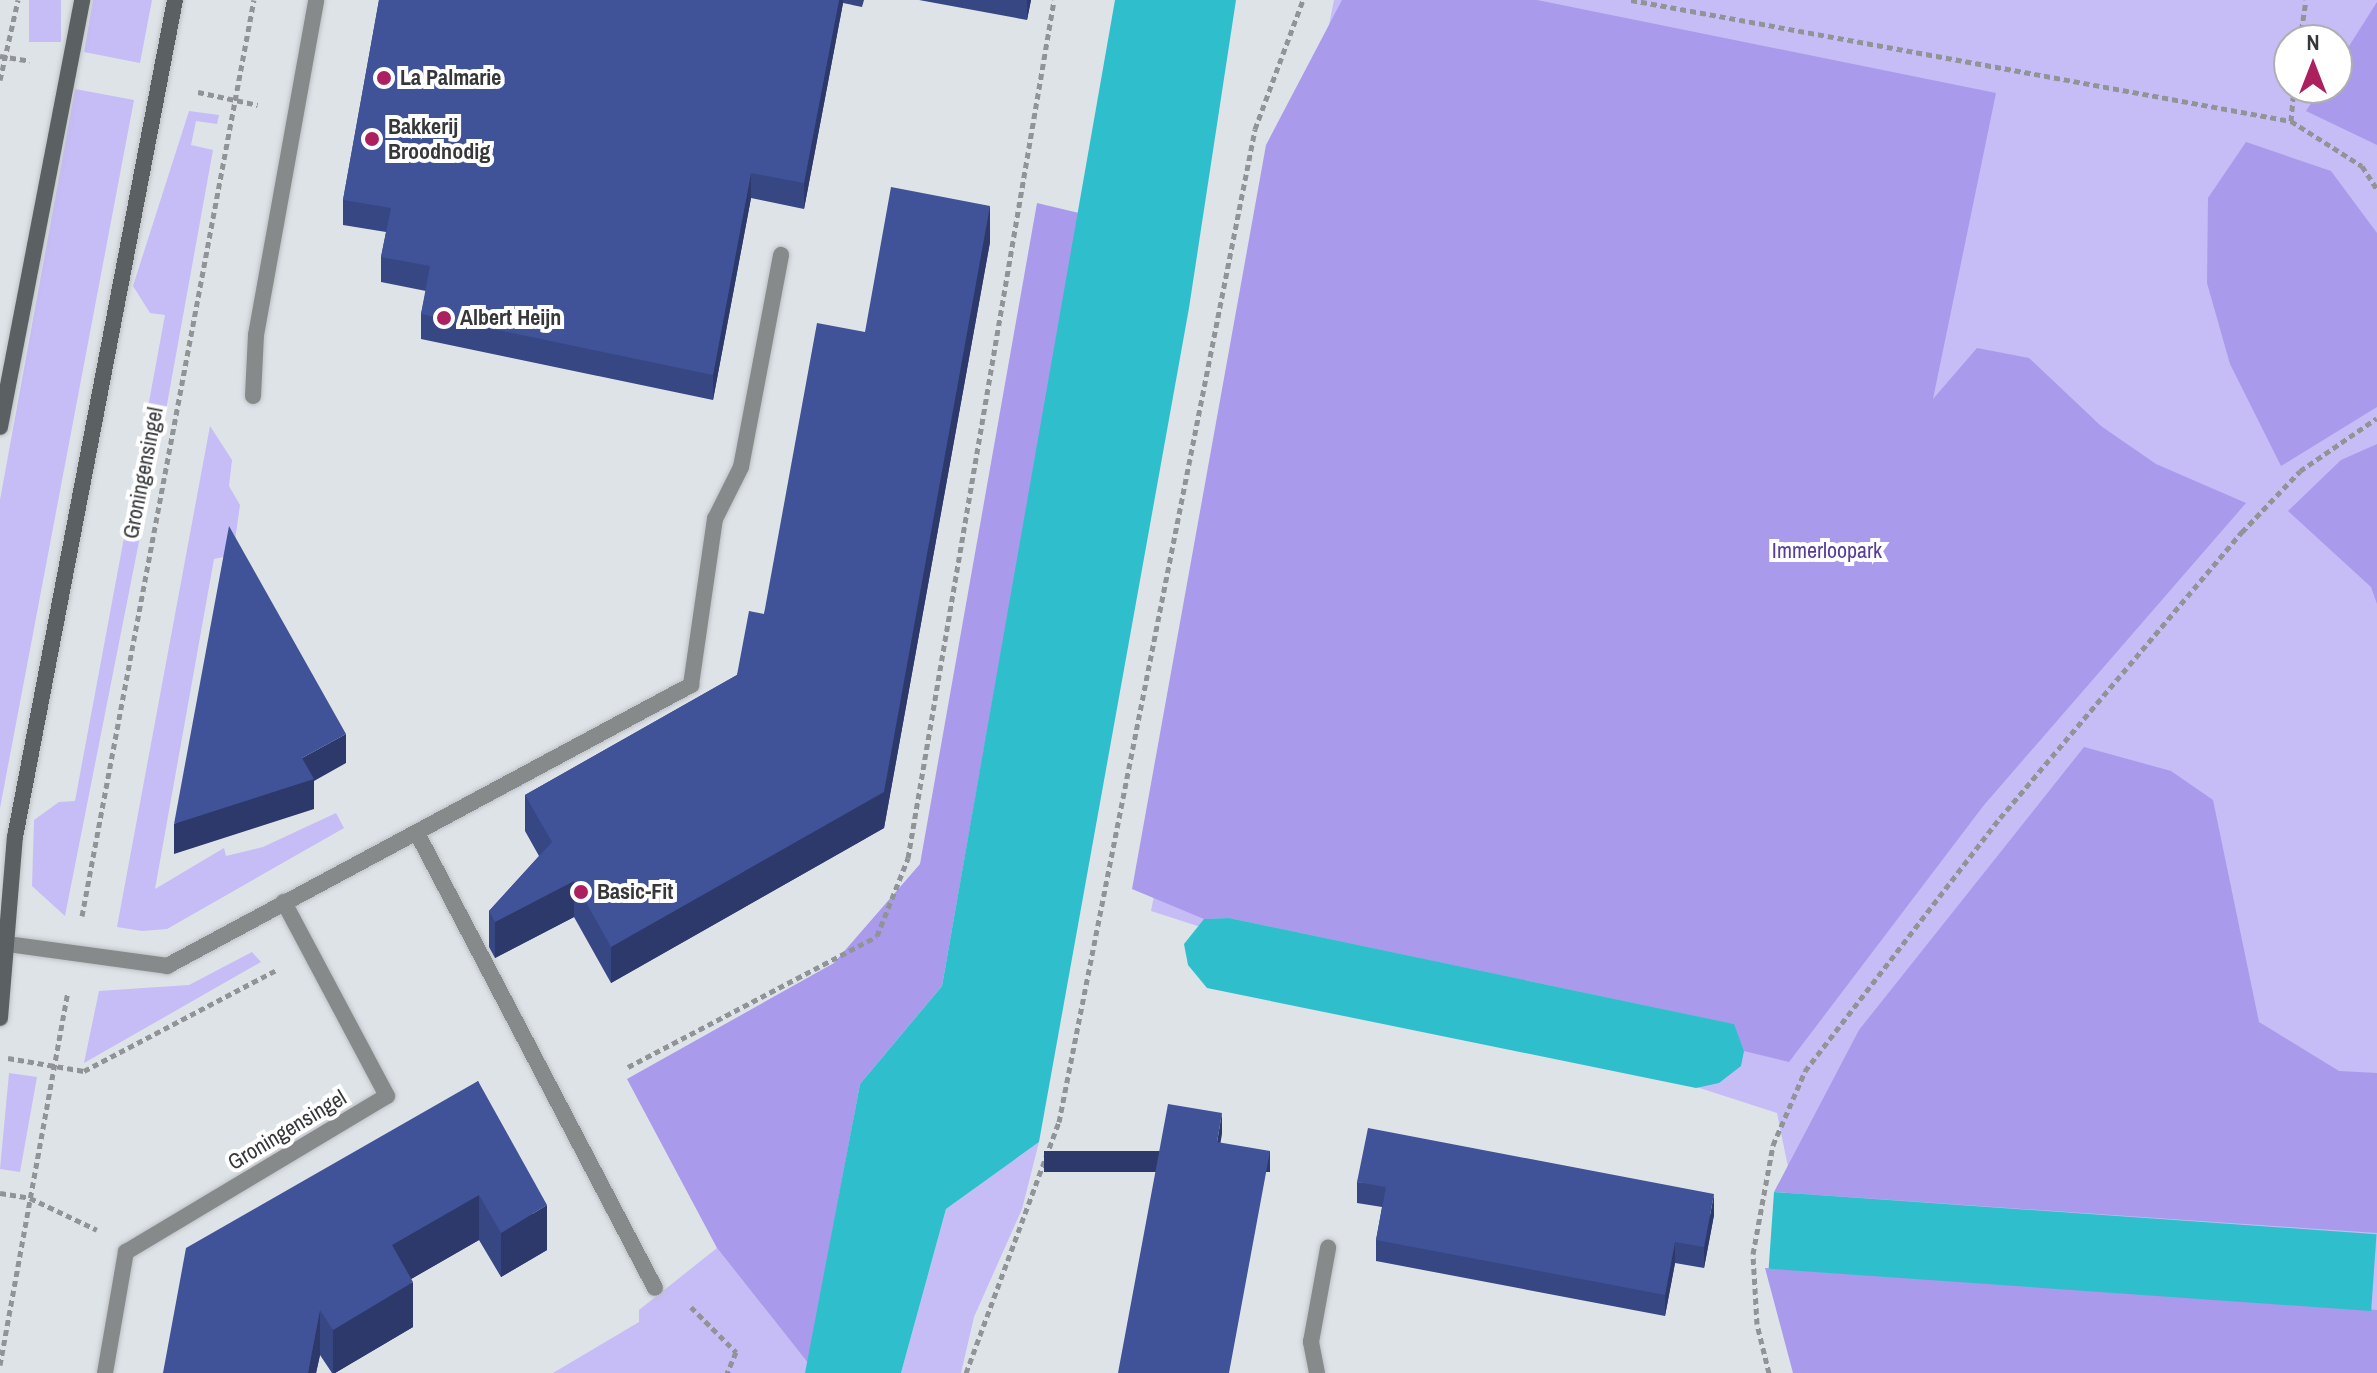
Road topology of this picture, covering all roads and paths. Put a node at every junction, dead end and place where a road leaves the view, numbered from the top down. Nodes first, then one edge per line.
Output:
1 (18, 0) edge
2 (82, 0) edge
3 (175, 0) edge
4 (254, 0) edge
5 (316, 0) edge
6 (1054, 0) edge
7 (1303, 0) edge
8 (1631, 0) edge
9 (2306, 0) edge
10 (2302, 24) edge
11 (4, 56) edge
12 (0, 80) edge
13 (2293, 104) edge
14 (2291, 121) junction
15 (2377, 189) edge
16 (781, 255) dead end
17 (253, 396) dead end
18 (2377, 418) edge
19 (0, 427) edge
20 (418, 835) junction
21 (284, 902) junction
22 (4, 944) edge
23 (309, 953) junction
24 (75, 955) junction
25 (0, 1018) edge
26 (0, 1056) edge
27 (54, 1066) junction
28 (628, 1067) dead end
29 (0, 1193) edge
30 (30, 1198) junction
31 (1328, 1248) dead end
32 (126, 1252) junction
33 (655, 1288) joint
34 (0, 1365) edge
35 (105, 1373) edge
36 (727, 1373) edge
37 (966, 1373) edge
38 (1317, 1373) edge
39 (1769, 1373) edge

1 - 11 path
2 - 19 street
3 - 22 street
4 - 24 path, Groningensingel
5 - 17 street
6 - 28 path
7 - 37 path
8 - 14 path
9 - 10 path
11 - 12 path
13 - 14 path
14 - 15 path
16 - 20 street
18 - 39 path
20 - 21 street
20 - 33 street
21 - 23 street, Groningensingel
21 - 24 street
22 - 24 street
22 - 25 street
23 - 27 path
23 - 32 street, Groningensingel
24 - 27 path, Groningensingel
26 - 27 path
27 - 30 path, Groningensingel
29 - 30 path
30 - 32 path
30 - 34 path, Groningensingel
31 - 38 street
32 - 35 street
33 - 36 path

